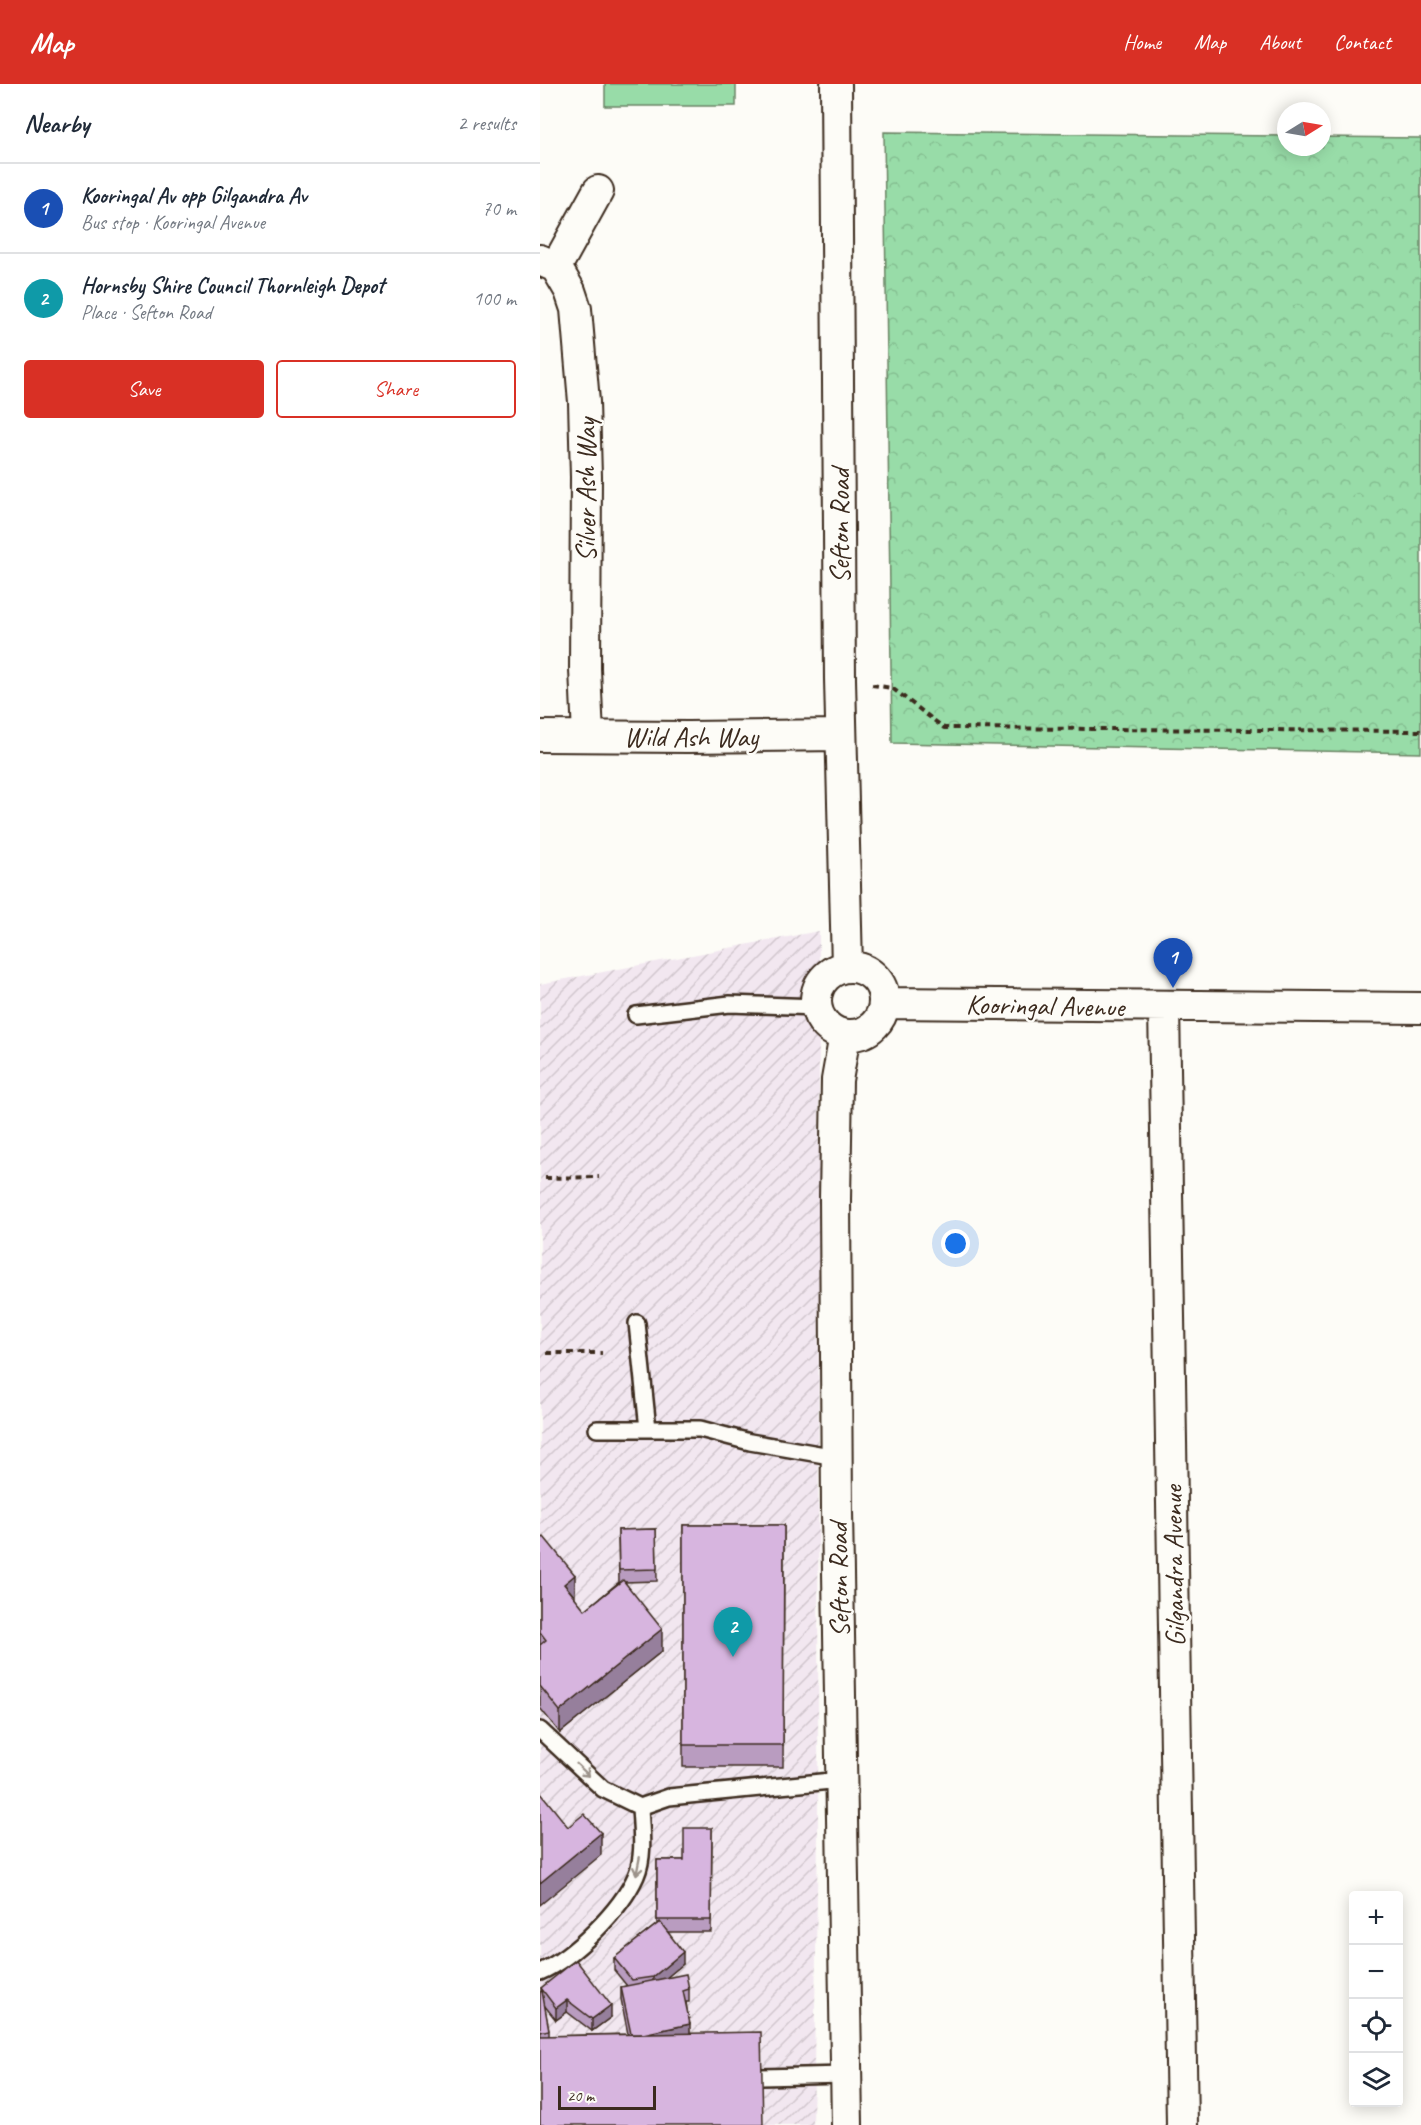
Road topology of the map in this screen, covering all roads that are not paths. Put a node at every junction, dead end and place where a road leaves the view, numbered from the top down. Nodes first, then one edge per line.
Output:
1 (836, 84) edge
2 (598, 191) dead end
3 (548, 264) edge
4 (841, 735) junction
5 (540, 736) edge
6 (588, 736) junction
7 (847, 967) junction
8 (885, 1003) junction
9 (1164, 1006) junction
10 (817, 1007) junction
11 (1421, 1008) edge
12 (636, 1015) dead end
13 (845, 1035) junction
14 (637, 1323) dead end
15 (597, 1429) dead end
16 (648, 1429) junction
17 (836, 1457) junction
18 (540, 1730) edge
19 (840, 1780) junction
20 (640, 1807) junction
21 (540, 1972) edge
22 (846, 2075) junction
23 (761, 2077) edge
24 (847, 2125) edge
25 (1182, 2125) edge

1 - 4 street, Sefton Road
2 - 3 street
3 - 6 street, Silver Ash Way
4 - 6 street, Wild Ash Way
4 - 7 street, Sefton Road
5 - 6 street, Wild Ash Way
7 - 8 street
7 - 10 street
8 - 9 street, Kooringal Avenue
8 - 13 street
9 - 11 street, Kooringal Avenue
9 - 25 street, Gilgandra Avenue
10 - 12 lane
10 - 13 street
13 - 17 street, Sefton Road
14 - 16 lane
15 - 16 lane
16 - 17 lane
17 - 19 street, Sefton Road
18 -> 20 lane
19 - 20 lane
19 - 22 street, Sefton Road
20 -> 21 lane
22 - 23 lane
22 - 24 street, Sefton Road

